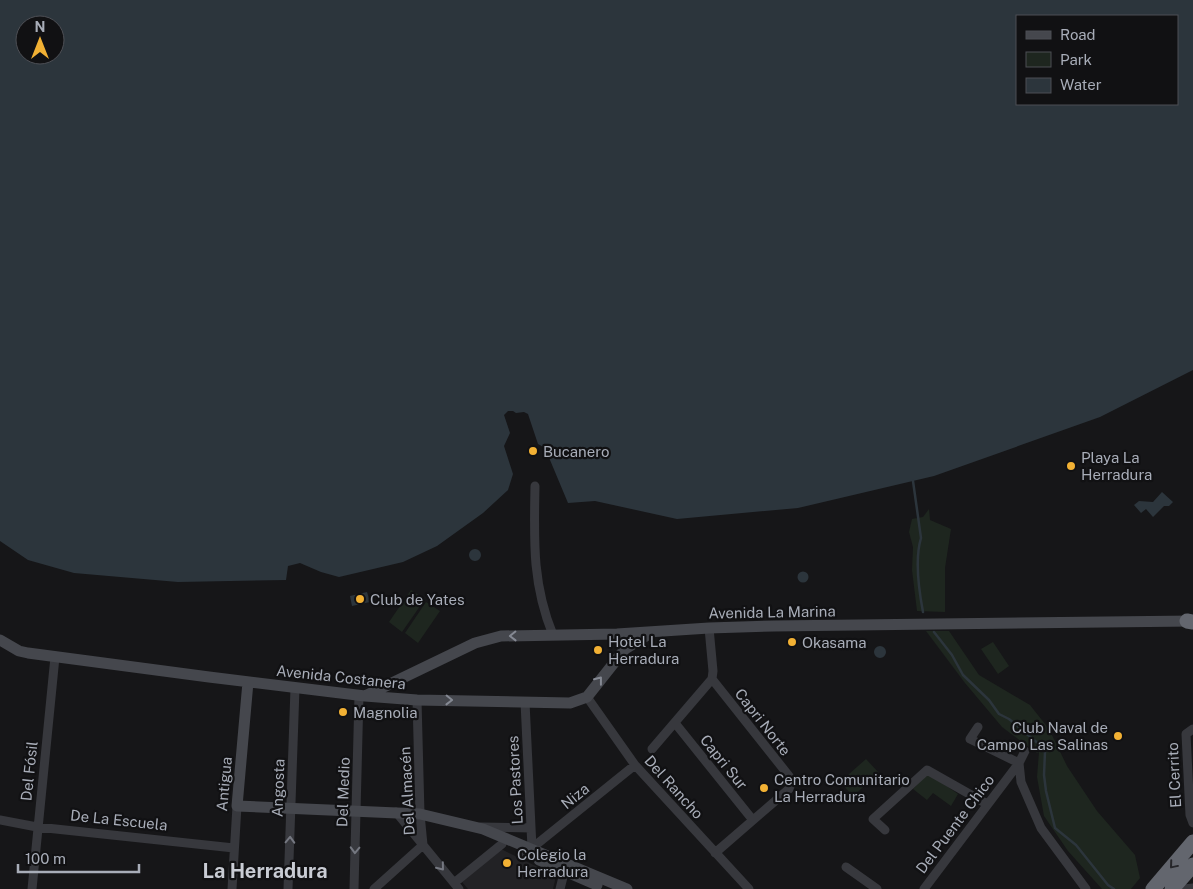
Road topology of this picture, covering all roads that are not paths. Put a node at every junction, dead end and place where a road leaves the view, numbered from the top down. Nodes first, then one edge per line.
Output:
1 (535, 486) dead end
2 (1191, 621) edge
3 (709, 628) junction
4 (654, 631) junction
5 (618, 634) junction
6 (553, 635) junction
7 (0, 640) edge
8 (619, 655) junction
9 (54, 657) junction
10 (712, 679) junction
11 (248, 682) junction
12 (295, 688) junction
13 (362, 695) junction
14 (587, 696) junction
15 (417, 700) junction
16 (525, 702) junction
17 (675, 723) junction
18 (978, 727) dead end
19 (1193, 729) edge
20 (652, 749) dead end
21 (1025, 750) dead end
22 (1019, 763) junction
23 (636, 765) junction
24 (987, 804) junction
25 (237, 806) junction
26 (291, 808) junction
27 (356, 810) junction
28 (396, 812) junction
29 (420, 814) junction
30 (752, 819) junction
31 (0, 820) edge
32 (1193, 824) edge
33 (37, 826) junction
34 (467, 826) junction
35 (531, 828) junction
36 (885, 830) dead end
37 (1193, 842) edge
38 (502, 844) junction
39 (423, 845) junction
40 (234, 848) junction
41 (529, 851) junction
42 (715, 853) junction
43 (1193, 865) edge
44 (846, 867) dead end
45 (565, 868) junction
46 (457, 886) edge
47 (1193, 888) edge
48 (32, 889) edge
49 (232, 889) edge
50 (288, 889) edge
51 (354, 889) edge
52 (374, 889) edge
53 (560, 889) edge
54 (607, 889) edge
55 (627, 889) edge
56 (749, 889) edge
57 (878, 889) edge
58 (924, 889) edge
59 (1086, 889) edge
60 (1153, 889) edge
61 (1172, 889) edge
62 (1184, 889) edge

1 - 6 street
2 - 3 main road, Avenida La Marina
3 - 4 main road, Avenida La Marina
3 - 10 street
4 - 5 main road, Avenida La Marina
4 - 8 main road
5 - 6 main road, Avenida La Marina
5 - 8 main road
6 -> 13 main road, Avenida La Marina
7 - 9 main road, Avenida Costanera
14 -> 8 main road
9 - 11 main road, Avenida Costanera
9 - 33 street, Del Fósil
10 - 17 street
10 - 30 street, Capri Norte
11 - 12 main road, Avenida Costanera
11 - 25 main road, Antigua
12 - 13 main road, Avenida Costanera
12 - 26 street, Angosta
13 - 15 main road, Avenida Costanera
13 - 27 street, Del Medio
14 - 16 main road, Avenida Costanera
14 - 23 street, Del Rancho
15 -> 16 main road, Avenida Costanera
15 - 29 street, Del Almacén
16 - 35 street, Los Pastores
17 - 20 street
17 - 30 street, Capri Sur
18 - 22 street
19 - 32 street, El Cerrito
21 - 22 street, Del Puente Chico
22 - 24 street, Del Puente Chico
22 - 59 street
23 - 41 street, Niza
23 - 42 street, Del Rancho
24 - 36 street
24 - 58 street, Del Puente Chico
25 - 26 main road
25 - 40 street, Antigua
26 - 27 main road
50 -> 26 street, Angosta
27 - 28 main road
27 -> 51 street, Del Medio
28 - 29 main road
28 - 39 street
29 - 34 main road
29 - 39 street, Del Almacén
30 - 42 street
31 - 33 street, De La Escuela
33 - 40 street, De La Escuela
33 - 48 street, Del Fósil
34 - 35 street
34 - 38 main road
34 - 41 main road
35 - 41 street, Los Pastores
37 -> 60 highway
38 - 41 main road
38 - 46 street
39 -> 46 street
39 - 52 street, Del Almacén
40 - 49 street, Antigua
41 - 45 main road
42 - 56 street, Del Rancho
43 - 61 highway
44 - 57 street
45 - 53 street
45 - 54 main road
45 - 55 main road
47 - 62 street

